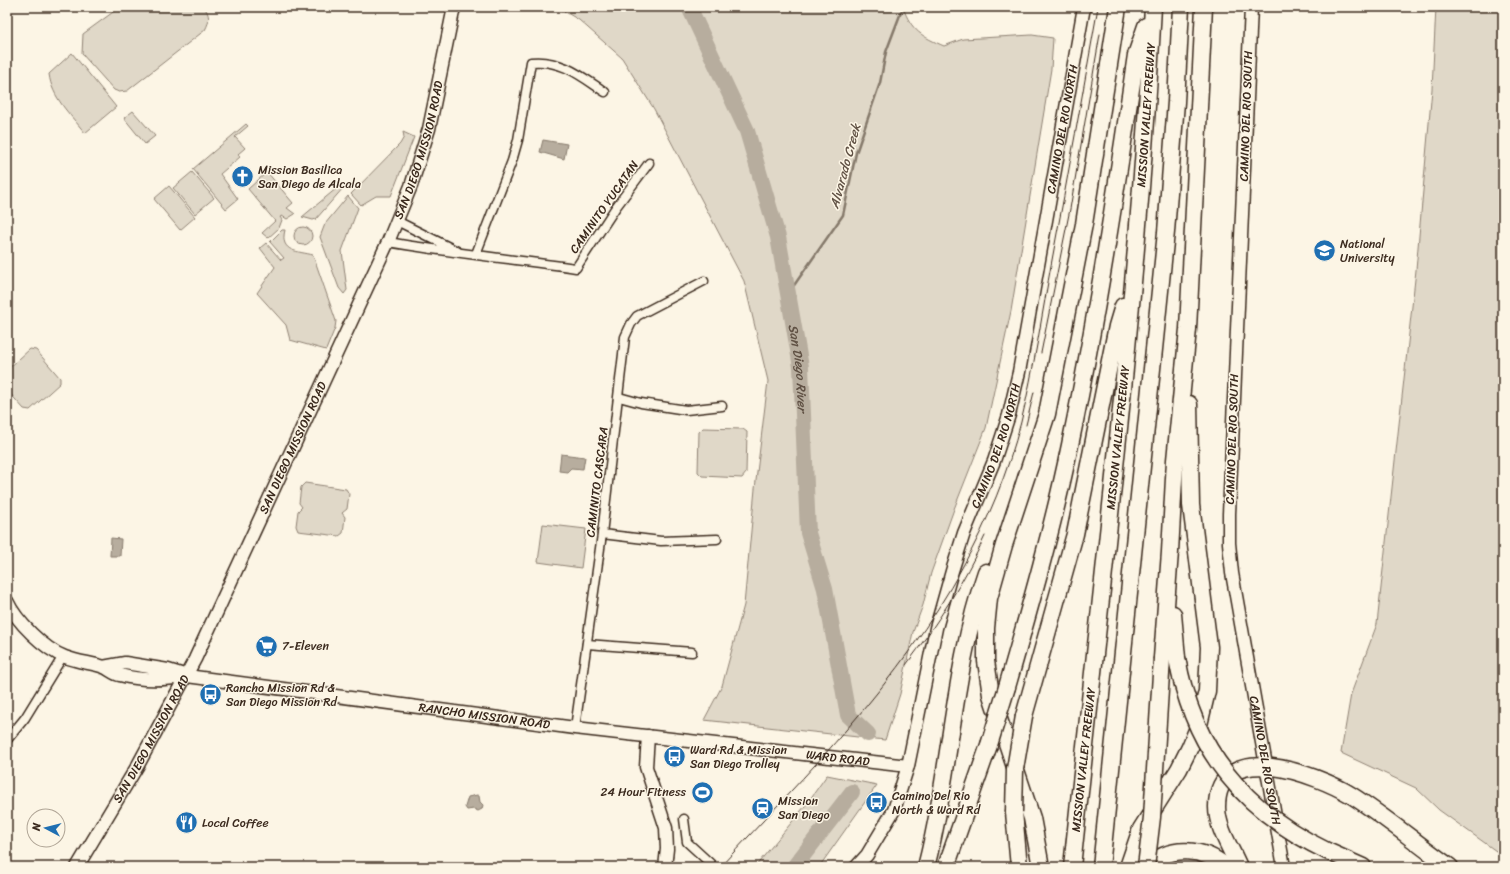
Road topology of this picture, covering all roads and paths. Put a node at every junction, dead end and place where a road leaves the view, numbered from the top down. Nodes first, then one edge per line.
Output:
1 (454, 7) edge
2 (1084, 7) edge
3 (1118, 7) edge
4 (1152, 7) edge
5 (1181, 7) edge
6 (1204, 7) edge
7 (1209, 7) edge
8 (1251, 7) edge
9 (1204, 24) junction
10 (605, 92) dead end
11 (649, 163) dead end
12 (397, 221) junction
13 (388, 242) junction
14 (462, 253) junction
15 (476, 254) junction
16 (1133, 278) junction
17 (704, 281) dead end
18 (1188, 329) junction
19 (1049, 396) junction
20 (619, 397) junction
21 (722, 406) dead end
22 (602, 534) junction
23 (717, 539) dead end
24 (7, 601) edge
25 (587, 644) junction
26 (692, 652) dead end
27 (63, 656) junction
28 (1169, 658) junction
29 (187, 676) junction
30 (575, 728) junction
31 (648, 736) junction
32 (7, 740) edge
33 (908, 766) junction
34 (1267, 766) junction
35 (684, 819) dead end
36 (712, 864) dead end
37 (77, 867) edge
38 (665, 867) edge
39 (856, 867) edge
40 (926, 867) edge
41 (946, 867) edge
42 (1019, 867) edge
43 (1041, 867) edge
44 (1072, 867) edge
45 (1101, 867) edge
46 (1128, 867) edge
47 (1147, 867) edge
48 (1226, 867) edge
49 (1239, 867) edge
50 (1284, 867) edge
51 (1363, 867) edge
52 (1450, 867) edge

1 - 12 main road, SAN DIEGO MISSION ROAD
2 - 33 main road, CAMINO DEL RIO NORTH
3 - 19 highway
4 - 16 highway, MISSION VALLEY FREEWAY
4 - 41 highway, bridge
5 - 45 highway
6 - 9 highway
7 - 9 highway
8 - 34 main road, CAMINO DEL RIO SOUTH
9 - 18 highway
10 - 15 street
11 - 15 street, CAMINITO YUCATAN
12 - 13 main road, SAN DIEGO MISSION ROAD
12 - 14 street, CAMINITO YUCATAN
13 - 14 street, CAMINITO YUCATAN
13 - 29 main road, SAN DIEGO MISSION ROAD
14 - 15 street, CAMINITO YUCATAN
16 - 42 highway, bridge
16 - 44 highway, MISSION VALLEY FREEWAY
17 - 20 street, CAMINITO CASCARA
18 - 28 highway
18 - 46 highway
19 - 40 highway
19 - 43 highway
20 - 21 street
20 - 22 street, CAMINITO CASCARA
22 - 23 street
22 - 25 street, CAMINITO CASCARA
24 - 27 main road, RANCHO MISSION ROAD
25 - 26 street
25 - 30 street, CAMINITO CASCARA
27 - 29 main road, RANCHO MISSION ROAD
27 - 32 street
28 - 47 highway, bridge
28 - 51 highway, bridge
29 - 30 main road, RANCHO MISSION ROAD
29 - 37 main road, SAN DIEGO MISSION ROAD
30 - 31 main road, RANCHO MISSION ROAD
31 - 33 main road, WARD ROAD
31 - 38 main road
33 - 39 main road, CAMINO DEL RIO NORTH
34 - 49 highway
34 - 50 main road, CAMINO DEL RIO SOUTH
34 - 52 highway
35 - 36 street
47 - 48 highway

